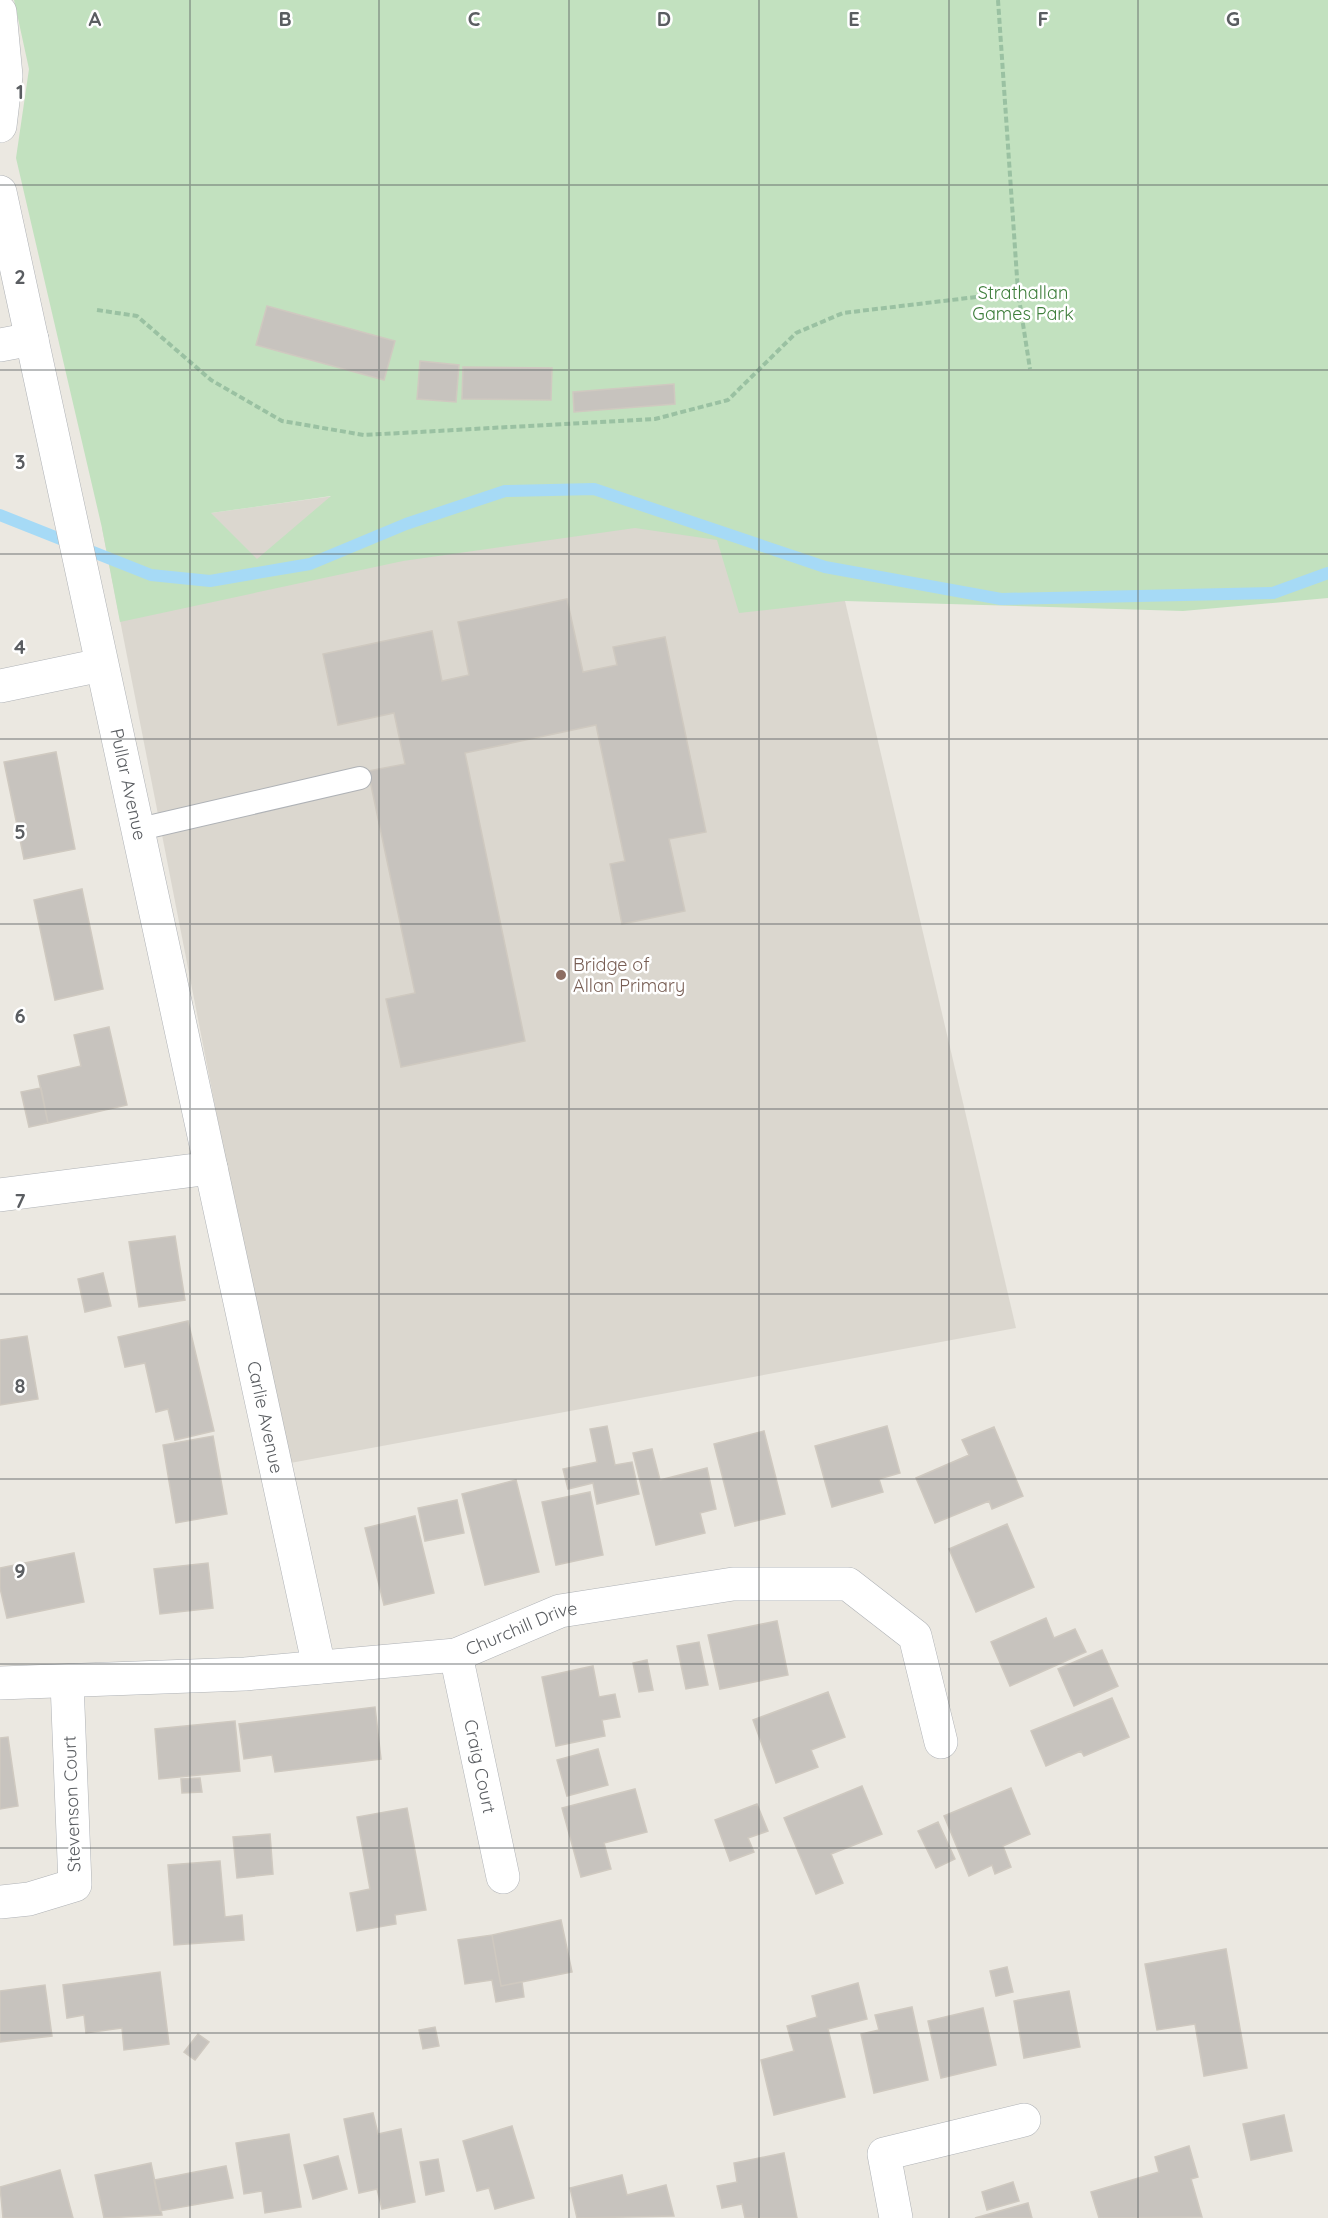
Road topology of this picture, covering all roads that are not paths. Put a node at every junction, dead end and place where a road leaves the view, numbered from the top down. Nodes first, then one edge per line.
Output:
1 (0, 12) edge
2 (0, 126) edge
3 (0, 192) edge
4 (32, 339) junction
5 (0, 345) edge
6 (101, 665) junction
7 (0, 686) edge
8 (360, 778) dead end
9 (140, 829) junction
10 (211, 1167) junction
11 (0, 1195) edge
12 (456, 1654) junction
13 (319, 1667) junction
14 (67, 1682) junction
15 (0, 1683) edge
16 (941, 1742) dead end
17 (503, 1877) dead end
18 (0, 1902) edge
19 (1024, 2120) dead end
20 (896, 2218) edge

1 - 2 street
3 - 4 street, Pullar Avenue
4 - 5 street
4 - 6 street, Pullar Avenue
6 - 7 street
6 - 9 street, Pullar Avenue
8 - 9 lane
9 - 10 street, Pullar Avenue
10 - 11 street
10 - 13 street, Carlie Avenue
12 - 13 street, Churchill Drive
12 - 16 street, Churchill Drive
12 - 17 street, Craig Court
13 - 14 street, Churchill Drive
14 - 15 street, Churchill Drive
14 - 18 street, Stevenson Court
19 - 20 street

